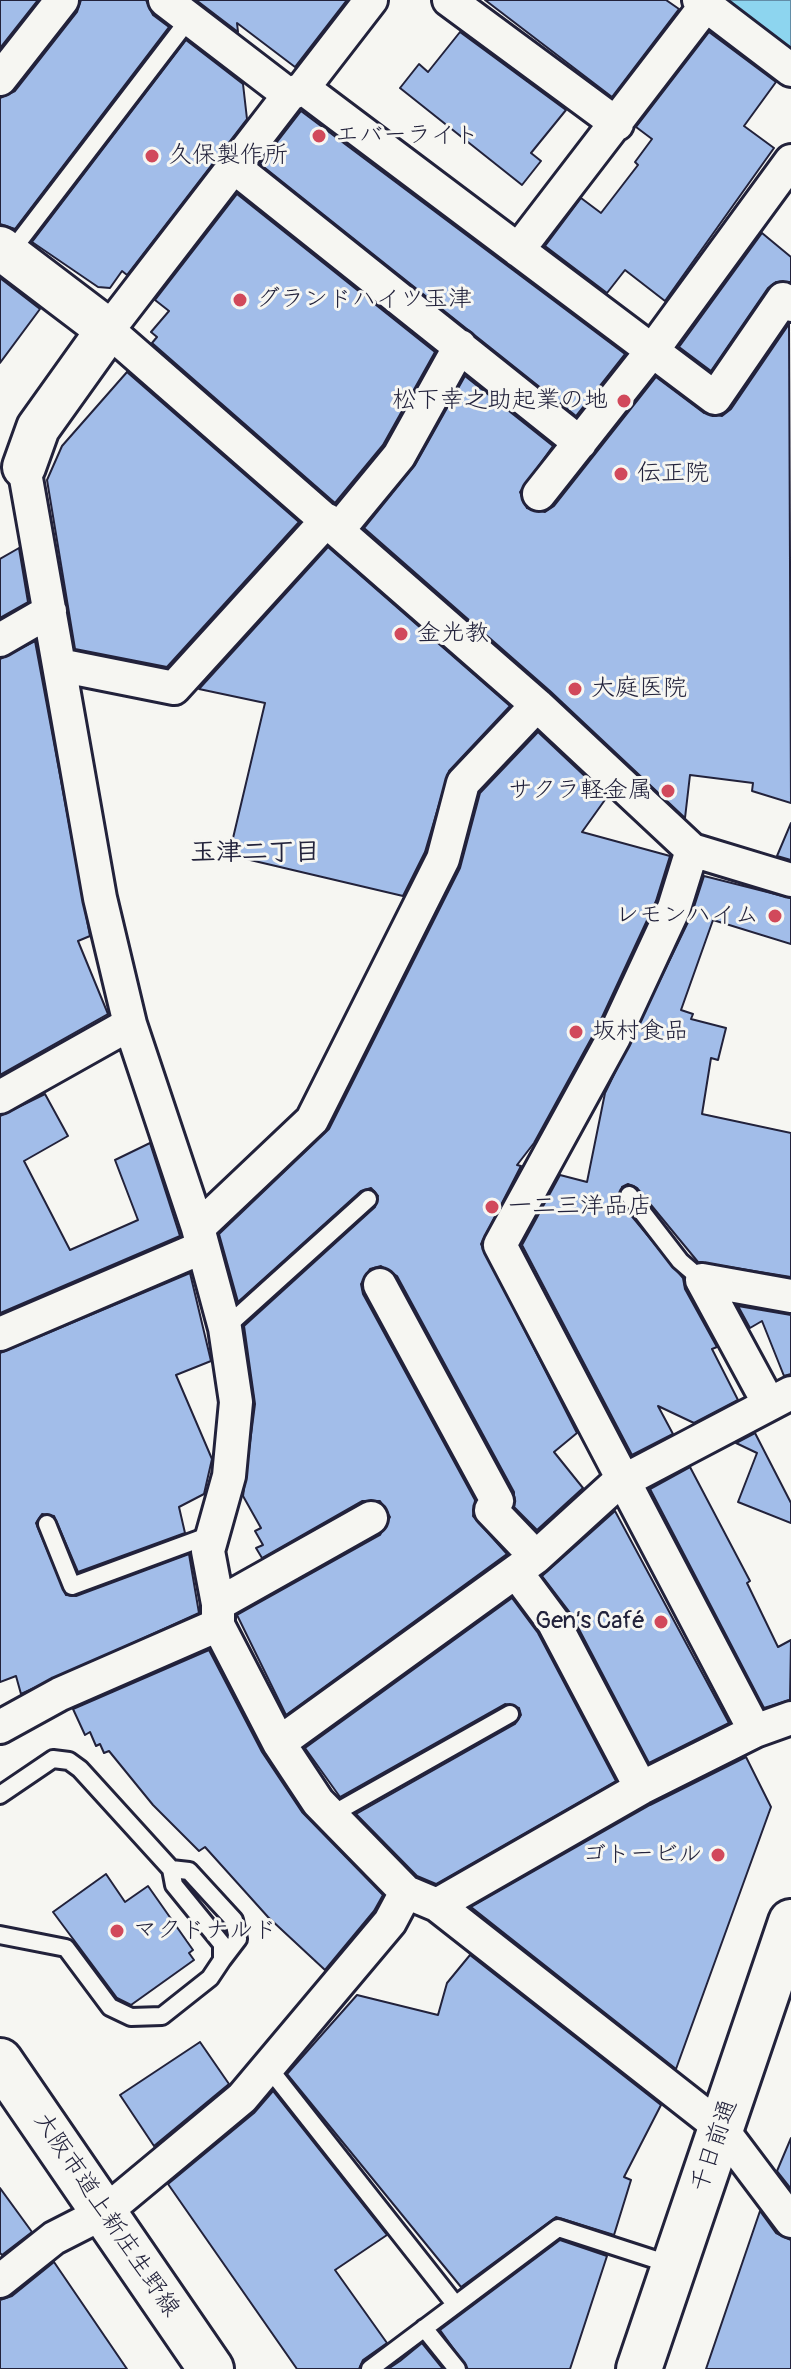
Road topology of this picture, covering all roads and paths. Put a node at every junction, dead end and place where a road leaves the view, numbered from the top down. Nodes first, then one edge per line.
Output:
1 (62, 0) edge
2 (371, 0) edge
3 (449, 0) edge
4 (702, 3) edge
5 (177, 10) edge
6 (791, 70) edge
7 (0, 79) edge
8 (296, 92) junction
9 (617, 124) junction
10 (791, 161) edge
11 (234, 167) junction
12 (518, 250) junction
13 (5, 251) edge
14 (791, 305) edge
15 (108, 330) junction
16 (460, 346) junction
17 (652, 351) junction
18 (580, 443) junction
19 (12, 477) edge
20 (539, 494) dead end
21 (333, 525) junction
22 (50, 611) junction
23 (0, 640) edge
24 (59, 665) junction
25 (537, 705) junction
26 (692, 850) junction
27 (791, 880) edge
28 (130, 1024) junction
29 (0, 1097) edge
30 (629, 1195) dead end
31 (368, 1199) dead end
32 (200, 1237) junction
33 (702, 1280) junction
34 (380, 1285) dead end
35 (791, 1296) edge
36 (225, 1328) junction
37 (0, 1334) edge
38 (779, 1397) edge
39 (623, 1481) junction
40 (371, 1518) dead end
41 (47, 1524) dead end
42 (213, 1534) junction
43 (526, 1564) junction
44 (218, 1614) junction
45 (510, 1714) dead end
46 (791, 1718) edge
47 (0, 1727) edge
48 (755, 1731) junction
49 (279, 1743) junction
50 (641, 1788) junction
51 (0, 1795) edge
52 (331, 1815) junction
53 (171, 1869) junction
54 (406, 1892) junction
55 (437, 1905) junction
56 (791, 1922) edge
57 (0, 1935) edge
58 (222, 1960) junction
59 (778, 2002) edge
60 (0, 2061) edge
61 (268, 2067) junction
62 (721, 2128) junction
63 (105, 2212) junction
64 (791, 2221) edge
65 (674, 2265) junction
66 (0, 2281) edge
67 (455, 2304) junction
68 (424, 2328) junction
69 (211, 2369) edge
70 (370, 2369) edge
71 (457, 2369) edge
72 (639, 2369) edge

1 - 7 street
2 - 8 street
3 - 9 street
4 - 6 street
4 - 9 street
5 - 8 street
5 - 13 lane
8 - 11 street
8 - 12 street
9 - 12 street
10 - 17 street
11 - 15 street
11 - 16 street
12 - 17 street
13 - 15 street
14 - 17 street
15 - 19 street
15 - 21 street
16 - 18 street
16 - 21 street
17 - 18 street
18 - 20 street
19 - 22 street
21 - 24 street
21 - 25 street
22 - 23 street
22 - 24 street
24 - 28 street
25 - 26 street
25 - 32 street
26 - 27 street
26 - 39 street
28 - 29 street
28 - 32 street
30 - 33 lane
31 - 36 lane
32 - 36 street
32 - 37 street
33 - 35 street
33 - 38 street
34 - 43 street
36 - 42 street
38 - 39 street
39 - 43 street
39 - 48 street
40 - 44 street
41 - 42 lane
42 - 44 street
43 - 49 street
43 - 50 street
44 - 47 street
44 - 49 street
45 - 52 lane
46 - 48 street
48 - 50 street
49 - 52 street
50 - 55 street
51 - 53 lane
52 - 54 street
53 - 58 lane
53 - 58 lane
54 - 55 street
54 - 61 street
55 - 62 street
56 - 59 main road, 千日前通
57 - 58 lane
59 - 62 main road, 千日前通
60 - 63 main road, 大阪市道上新庄生野線
61 - 63 street
61 - 67 lane
62 - 64 street
62 - 65 main road, 千日前通
63 - 66 street
63 - 69 main road, 大阪市道上新庄生野線
65 - 67 lane
65 - 72 main road, 千日前通
67 - 68 lane
68 - 70 lane
68 - 71 lane

